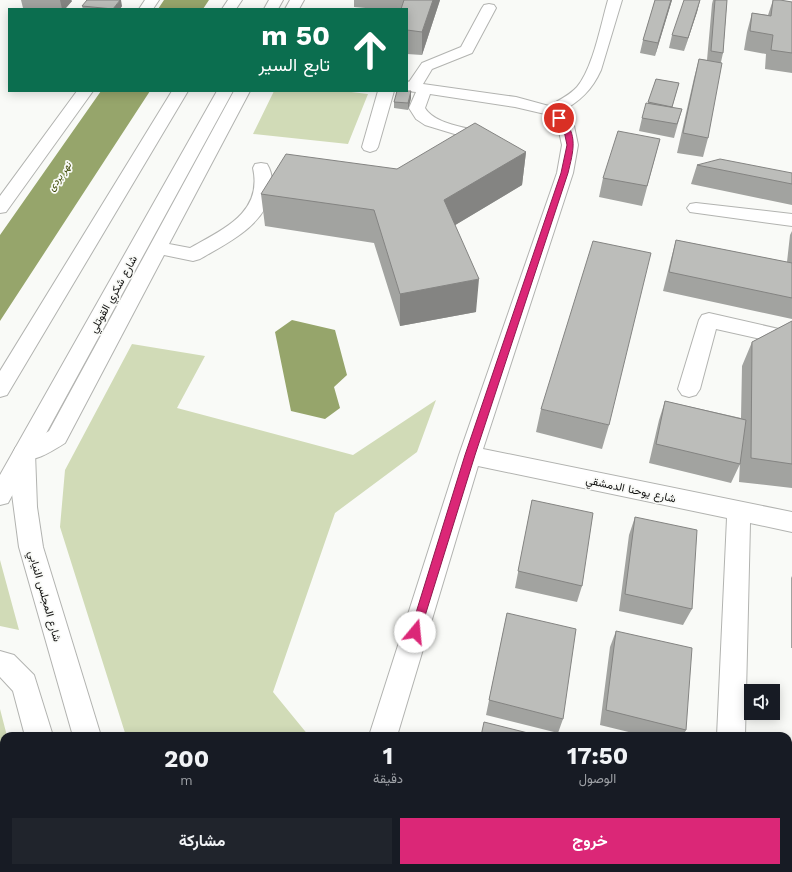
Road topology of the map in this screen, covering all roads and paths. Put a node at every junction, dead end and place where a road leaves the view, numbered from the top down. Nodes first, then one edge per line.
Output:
1 (615, 0) edge
2 (489, 8) dead end
3 (415, 87) edge
4 (85, 92) edge
5 (179, 92) edge
6 (224, 92) edge
7 (241, 92) edge
8 (386, 92) edge
9 (551, 111) junction
10 (471, 134) edge
11 (370, 147) dead end
12 (261, 168) dead end
13 (0, 208) edge
14 (696, 208) dead end
15 (792, 220) edge
16 (159, 248) junction
17 (792, 339) edge
18 (0, 389) edge
19 (689, 389) dead end
20 (24, 453) junction
21 (470, 455) junction
22 (0, 496) edge
23 (739, 512) junction
24 (792, 522) edge
25 (0, 663) edge
26 (38, 732) edge
27 (86, 732) edge
28 (384, 732) edge
29 (731, 732) edge

1 - 9 main road
2 - 3 main road
3 - 9 main road
3 - 10 main road
4 - 13 main road
5 - 18 main road
6 - 20 main road, شارع شكري القوتلي
7 - 16 main road
8 - 11 main road
9 - 21 main road
12 - 16 main road
14 - 15 main road
16 - 20 main road
17 - 19 main road
20 - 22 main road, شارع شكري القوتلي
20 - 27 main road, شارع المجلس النيابي
21 - 23 main road, شارع يوحنا الدمشقي
21 - 28 main road
23 - 24 main road, شارع يوحنا الدمشقي
23 - 29 main road
25 - 26 main road

